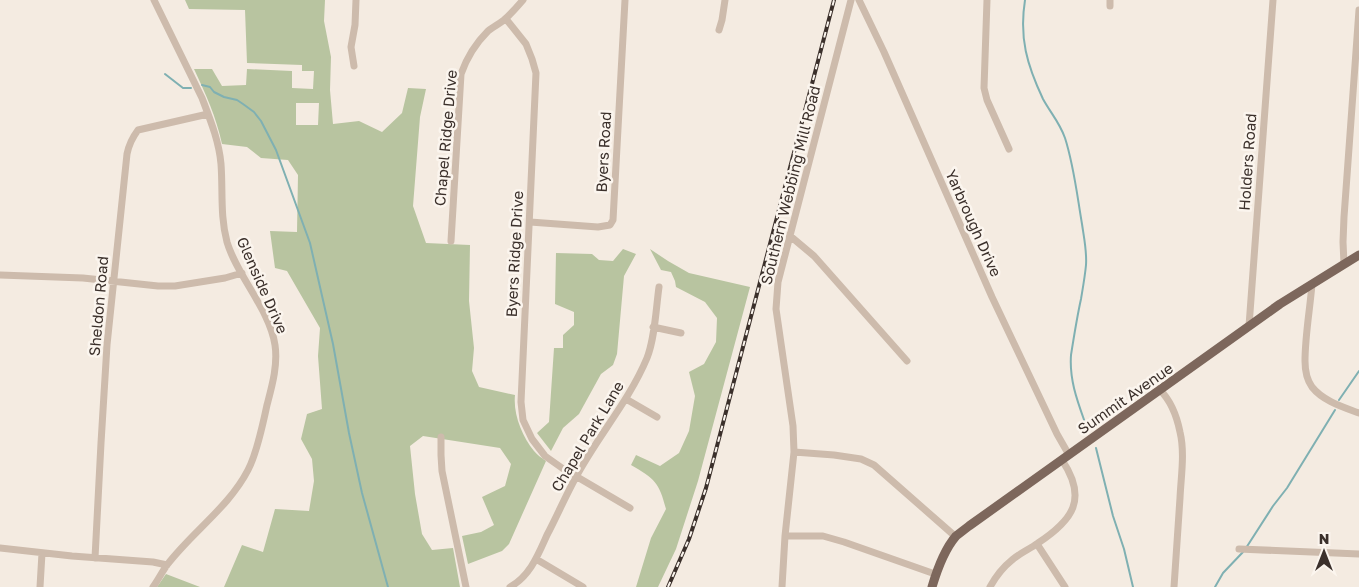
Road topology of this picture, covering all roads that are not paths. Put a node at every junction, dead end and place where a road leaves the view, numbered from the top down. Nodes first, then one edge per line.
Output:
1 (154, 0) edge
2 (356, 0) edge
3 (523, 0) edge
4 (625, 0) edge
5 (725, 0) edge
6 (851, 0) edge
7 (859, 0) edge
8 (987, 0) edge
9 (1273, 0) edge
10 (1359, 10) edge
11 (1359, 17) edge
12 (506, 19) junction
13 (719, 30) dead end
14 (354, 66) dead end
15 (208, 114) junction
16 (1009, 149) dead end
17 (530, 222) junction
18 (789, 235) junction
19 (451, 241) dead end
20 (1359, 255) edge
21 (1344, 264) junction
22 (242, 273) junction
23 (0, 275) edge
24 (114, 280) junction
25 (1312, 284) junction
26 (659, 286) dead end
27 (1249, 326) junction
28 (653, 327) junction
29 (681, 333) dead end
30 (907, 361) dead end
31 (1160, 390) junction
32 (626, 399) junction
33 (1359, 413) edge
34 (657, 417) dead end
35 (441, 437) dead end
36 (794, 452) junction
37 (1066, 457) junction
38 (576, 476) junction
39 (630, 508) dead end
40 (785, 536) junction
41 (956, 536) junction
42 (1037, 544) junction
43 (0, 548) edge
44 (1239, 550) dead end
45 (42, 553) junction
46 (1359, 554) edge
47 (95, 558) junction
48 (536, 558) junction
49 (167, 564) junction
50 (936, 574) junction
51 (40, 587) edge
52 (153, 587) edge
53 (466, 587) edge
54 (510, 587) edge
55 (583, 587) edge
56 (782, 587) edge
57 (932, 587) edge
58 (990, 587) edge
59 (1065, 587) edge
60 (1174, 587) edge

1 - 15 street, Glenside Drive
2 - 14 street
3 - 12 street, Chapel Ridge Drive
4 - 17 street, Byers Road
5 - 13 street
6 - 18 street, Southern Webbing Mill Road
7 - 37 street, Yarbrough Drive
8 - 16 street
9 - 27 street, Holders Road
10 - 11 street
11 - 21 street
12 - 17 street, Byers Ridge Drive
12 - 19 street, Chapel Ridge Drive
15 - 22 street, Glenside Drive
15 - 24 street, Sheldon Road
17 - 38 street, Byers Ridge Drive
18 - 30 street
18 - 36 street, Southern Webbing Mill Road
20 - 21 main road, Summit Avenue
21 - 25 main road, Summit Avenue
22 - 24 street
22 - 49 street, Glenside Drive
23 - 24 street
24 - 47 street, Sheldon Road
25 - 27 main road, Summit Avenue
25 - 33 street
26 - 28 street, Chapel Park Lane
27 - 31 main road, Summit Avenue
28 - 29 street
28 - 32 street, Chapel Park Lane
31 - 37 main road, Summit Avenue
31 - 60 street
32 - 34 street
32 - 38 street, Chapel Park Lane
35 - 53 street
36 - 40 street, Southern Webbing Mill Road
36 - 41 street
37 - 41 main road, Summit Avenue
37 - 42 street, Yarbrough Drive
38 - 39 street, Byers Ridge Drive
38 - 48 street, Chapel Park Lane
40 - 50 street
40 - 56 street, Southern Webbing Mill Road
41 - 50 main road, Summit Avenue
42 - 58 street, Yarbrough Drive
42 - 59 street
43 - 45 street
44 - 46 street
45 - 47 street
45 - 51 street
47 - 49 street
48 - 54 street, Chapel Park Lane
48 - 55 street
49 - 52 street, Glenside Drive
50 - 57 main road, Summit Avenue

